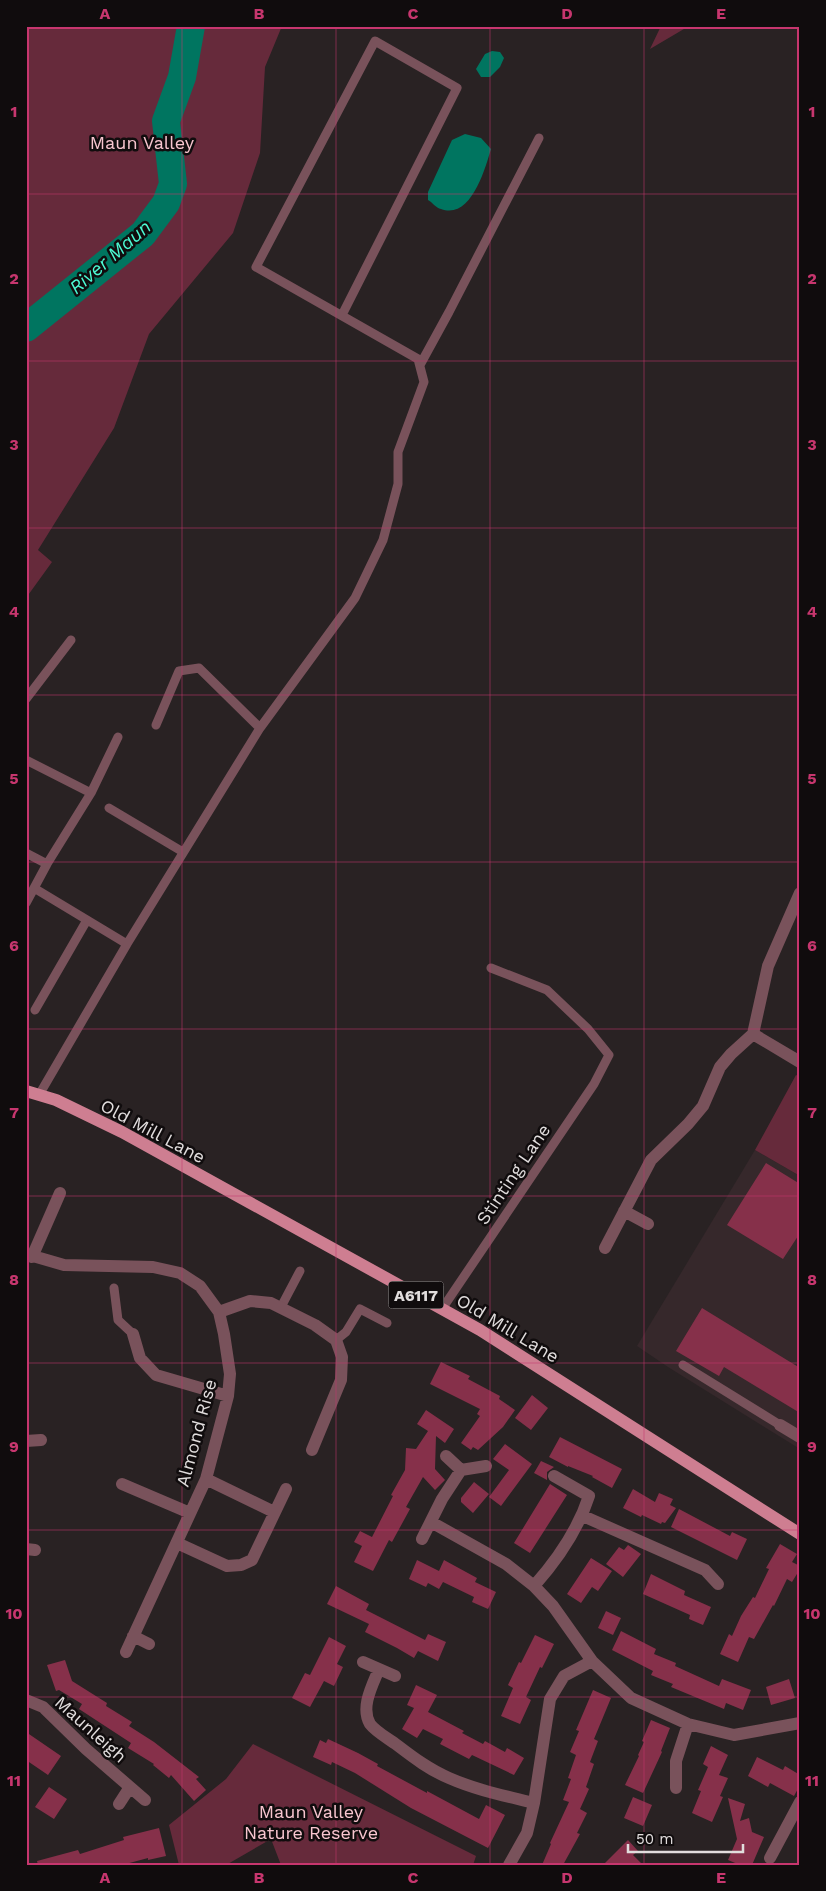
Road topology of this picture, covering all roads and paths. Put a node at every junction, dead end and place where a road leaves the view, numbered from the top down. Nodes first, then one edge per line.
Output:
1 (539, 138) dead end
2 (342, 315) junction
3 (420, 365) junction
4 (71, 640) dead end
5 (26, 699) edge
6 (156, 725) dead end
7 (260, 728) junction
8 (118, 737) dead end
9 (26, 760) edge
10 (91, 793) junction
11 (109, 808) dead end
12 (26, 852) edge
13 (184, 852) junction
14 (47, 864) junction
15 (34, 888) junction
16 (800, 893) edge
17 (26, 903) edge
18 (86, 920) junction
19 (127, 944) junction
20 (491, 968) dead end
21 (35, 1010) dead end
22 (753, 1034) junction
23 (800, 1062) edge
24 (26, 1091) edge
25 (39, 1095) junction
26 (60, 1193) dead end
27 (624, 1211) junction
28 (648, 1224) dead end
29 (605, 1248) dead end
30 (29, 1255) edge
31 (300, 1271) dead end
32 (114, 1288) dead end
33 (282, 1307) junction
34 (442, 1309) junction
35 (219, 1312) junction
36 (387, 1323) dead end
37 (133, 1334) joint
38 (336, 1340) junction
39 (683, 1365) dead end
40 (228, 1396) junction
41 (780, 1425) joint
42 (800, 1437) edge
43 (41, 1440) dead end
44 (26, 1441) edge
45 (312, 1450) dead end
46 (446, 1456) dead end
47 (486, 1466) dead end
48 (461, 1470) junction
49 (554, 1476) dead end
50 (206, 1479) junction
51 (122, 1484) dead end
52 (286, 1489) dead end
53 (274, 1512) junction
54 (190, 1513) junction
55 (583, 1516) junction
56 (431, 1522) junction
57 (800, 1534) edge
58 (422, 1539) dead end
59 (178, 1542) junction
60 (718, 1584) dead end
61 (534, 1586) junction
62 (133, 1636) junction
63 (149, 1644) dead end
64 (126, 1652) dead end
65 (592, 1661) junction
66 (363, 1662) dead end
67 (379, 1669) junction
68 (395, 1676) dead end
69 (26, 1700) edge
70 (688, 1724) junction
71 (800, 1724) edge
72 (130, 1787) junction
73 (676, 1788) dead end
74 (145, 1800) dead end
75 (800, 1802) edge
76 (534, 1803) junction
77 (119, 1804) dead end
78 (770, 1858) dead end
79 (509, 1865) edge

1 - 3 lane
2 - 2 lane
2 - 3 lane
3 - 7 lane
4 - 5 lane
6 - 7 lane
7 - 13 lane
8 - 10 lane
9 - 10 lane
10 - 14 lane
11 - 13 lane
12 - 14 lane
13 - 19 lane
14 - 15 lane
15 - 17 lane
15 - 18 lane
16 - 22 street
18 - 19 lane
18 - 21 lane
19 - 25 lane
20 - 34 lane, Stinting Lane
22 - 23 street
22 - 27 street
24 - 25 main road, Old Mill Lane / A6117
25 - 34 main road, Old Mill Lane / A6117
26 - 30 street, Almond Rise
27 - 28 street
27 - 29 street
30 - 35 street, Almond Rise
31 - 33 lane
32 - 37 lane
33 - 35 street
33 - 38 street
34 - 57 main road, Old Mill Lane / A6117
35 - 40 street, Almond Rise
36 - 38 lane
37 - 40 street
38 - 45 street
39 - 41 lane
40 - 50 street, Almond Rise
41 - 42 street
43 - 44 street
46 - 48 street
47 - 48 street
48 - 56 street
49 - 55 street
50 - 53 street
50 - 54 street, Almond Rise
51 - 54 street
52 - 53 street
53 - 59 street
54 - 59 street, Almond Rise
55 - 60 street
55 - 61 street
56 - 58 street
56 - 61 street
59 - 62 street, Almond Rise
61 - 65 street
62 - 63 street
62 - 64 street, Almond Rise
65 - 70 street
65 - 76 street
66 - 67 street
67 - 68 street
67 - 76 street
69 - 72 street, Maunleigh
70 - 71 street
70 - 73 street
72 - 74 street, Maunleigh
72 - 77 street, Maunleigh
75 - 78 street
76 - 79 street

